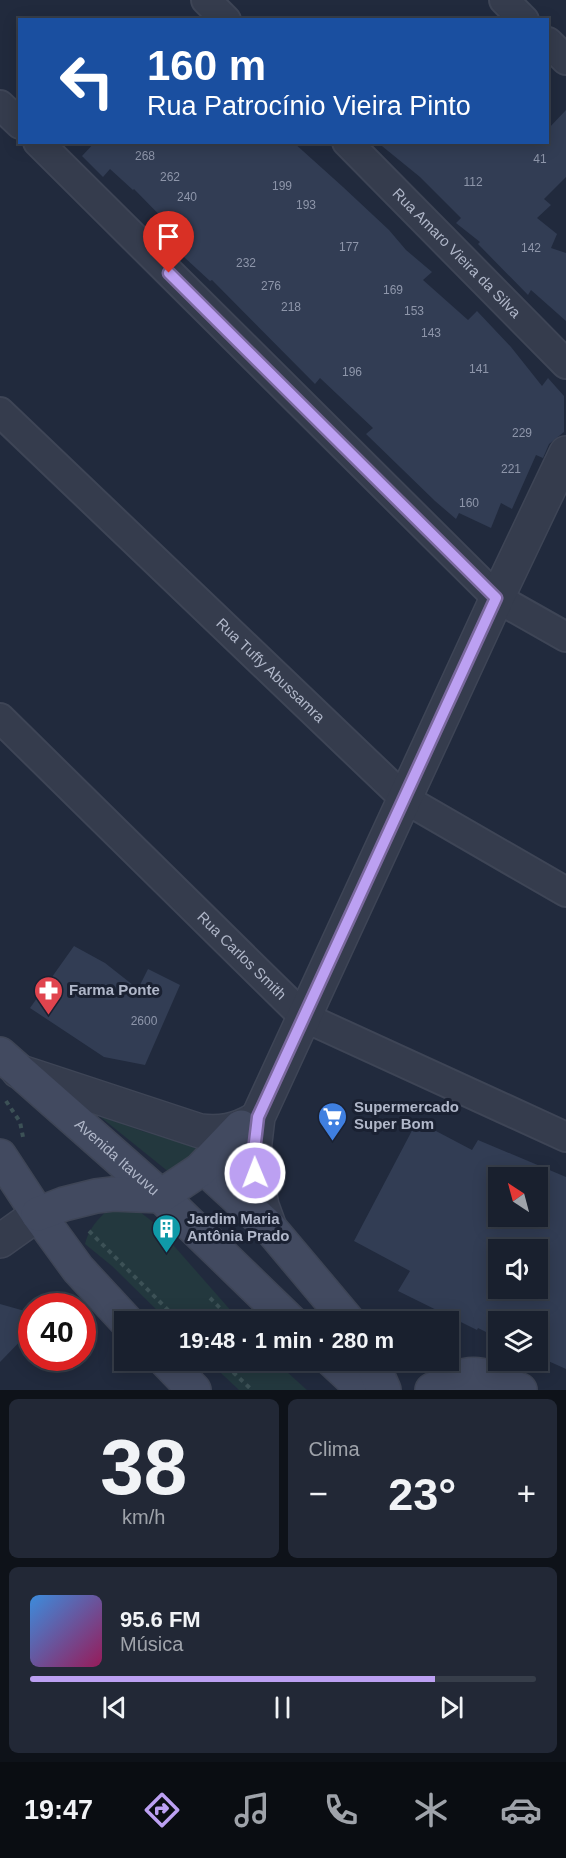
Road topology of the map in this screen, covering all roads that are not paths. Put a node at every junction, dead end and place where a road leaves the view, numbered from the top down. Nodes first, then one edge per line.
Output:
1 (206, 0) edge
2 (504, 0) edge
3 (224, 18) edge
4 (522, 18) edge
5 (549, 43) edge
6 (566, 60) edge
7 (0, 105) edge
8 (18, 122) edge
9 (40, 144) edge
10 (349, 144) edge
11 (566, 364) edge
12 (0, 412) edge
13 (566, 453) edge
14 (496, 598) junction
15 (566, 637) edge
16 (0, 718) edge
17 (405, 799) junction
18 (566, 892) edge
19 (304, 1017) junction
20 (9, 1062) edge
21 (249, 1122) junction
22 (566, 1137) edge
23 (0, 1156) edge
24 (200, 1170) junction
25 (160, 1196) junction
26 (38, 1214) junction
27 (270, 1228) junction
28 (0, 1241) edge
29 (117, 1311) edge
30 (280, 1311) edge
31 (340, 1311) edge
32 (176, 1371) edge
33 (344, 1371) edge
34 (376, 1371) edge
35 (194, 1390) edge
36 (364, 1390) edge
37 (384, 1390) edge
38 (432, 1390) edge
39 (520, 1390) edge

1 - 3 street
2 - 4 street
5 - 6 street
7 - 8 street
9 - 14 street
10 - 11 street, Rua Amaro Vieira da Silva
12 - 17 street, Rua Tuffy Abussamra
13 - 14 street
14 - 15 street
14 - 17 street
16 - 19 street, Rua Carlos Smith
17 - 18 street, Rua Tuffy Abussamra
17 - 19 street
19 - 21 street
19 - 22 street, Rua Carlos Smith
20 - 21 street, Avenida Itavuvu
20 - 25 main road, Avenida Itavuvu
21 - 24 main road
21 - 27 street
23 - 26 main road
24 - 25 main road
24 - 27 main road
25 - 26 main road
25 - 30 main road, Avenida Itavuvu
26 - 28 street
26 - 29 main road
27 - 31 main road
32 - 35 main road
33 - 36 main road
34 - 37 main road
38 - 39 main road

